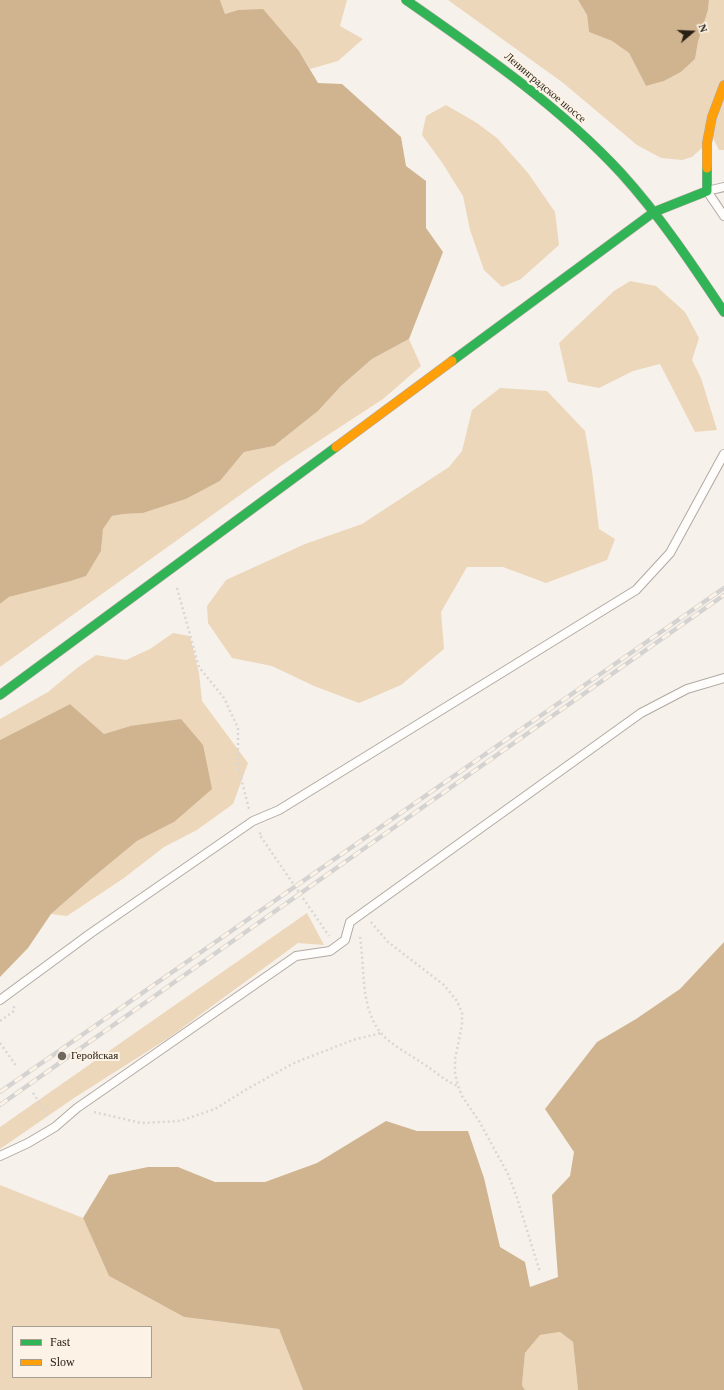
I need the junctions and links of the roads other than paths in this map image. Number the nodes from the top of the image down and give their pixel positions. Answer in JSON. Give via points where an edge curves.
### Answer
{"nodes":[{"id":1,"x":406,"y":0,"type":"edge"},
{"id":2,"x":724,"y":85,"type":"edge"},
{"id":3,"x":724,"y":187,"type":"edge"},
{"id":4,"x":707,"y":191,"type":"junction"},
{"id":5,"x":654,"y":212,"type":"junction"},
{"id":6,"x":724,"y":216,"type":"edge"},
{"id":7,"x":724,"y":297,"type":"edge"},
{"id":8,"x":723,"y":311,"type":"edge"},
{"id":9,"x":724,"y":454,"type":"edge"},
{"id":10,"x":724,"y":678,"type":"edge"},
{"id":11,"x":0,"y":694,"type":"edge"},
{"id":12,"x":0,"y":1000,"type":"edge"},
{"id":13,"x":0,"y":1156,"type":"edge"}],
"edges":[{"from":1,"to":5,"type":"street","name":"Ленинградское шоссе","via":[[471,44],[564,118],[604,156]]},
{"from":2,"to":4,"type":"street","via":[[712,118],[707,143]]},
{"from":3,"to":4,"type":"lane"},
{"from":4,"to":5,"type":"street"},
{"from":4,"to":6,"type":"lane"},
{"from":5,"to":8,"type":"street","name":"Ленинградское шоссе"},
{"from":5,"to":11,"type":"street"},
{"from":7,"to":8,"type":"lane"},
{"from":9,"to":12,"type":"lane","via":[[670,553],[636,590],[279,810],[253,821],[91,933]]},
{"from":10,"to":13,"type":"lane","via":[[687,689],[641,713],[356,917],[345,940],[330,951],[296,956],[77,1108],[55,1127]]}]}
